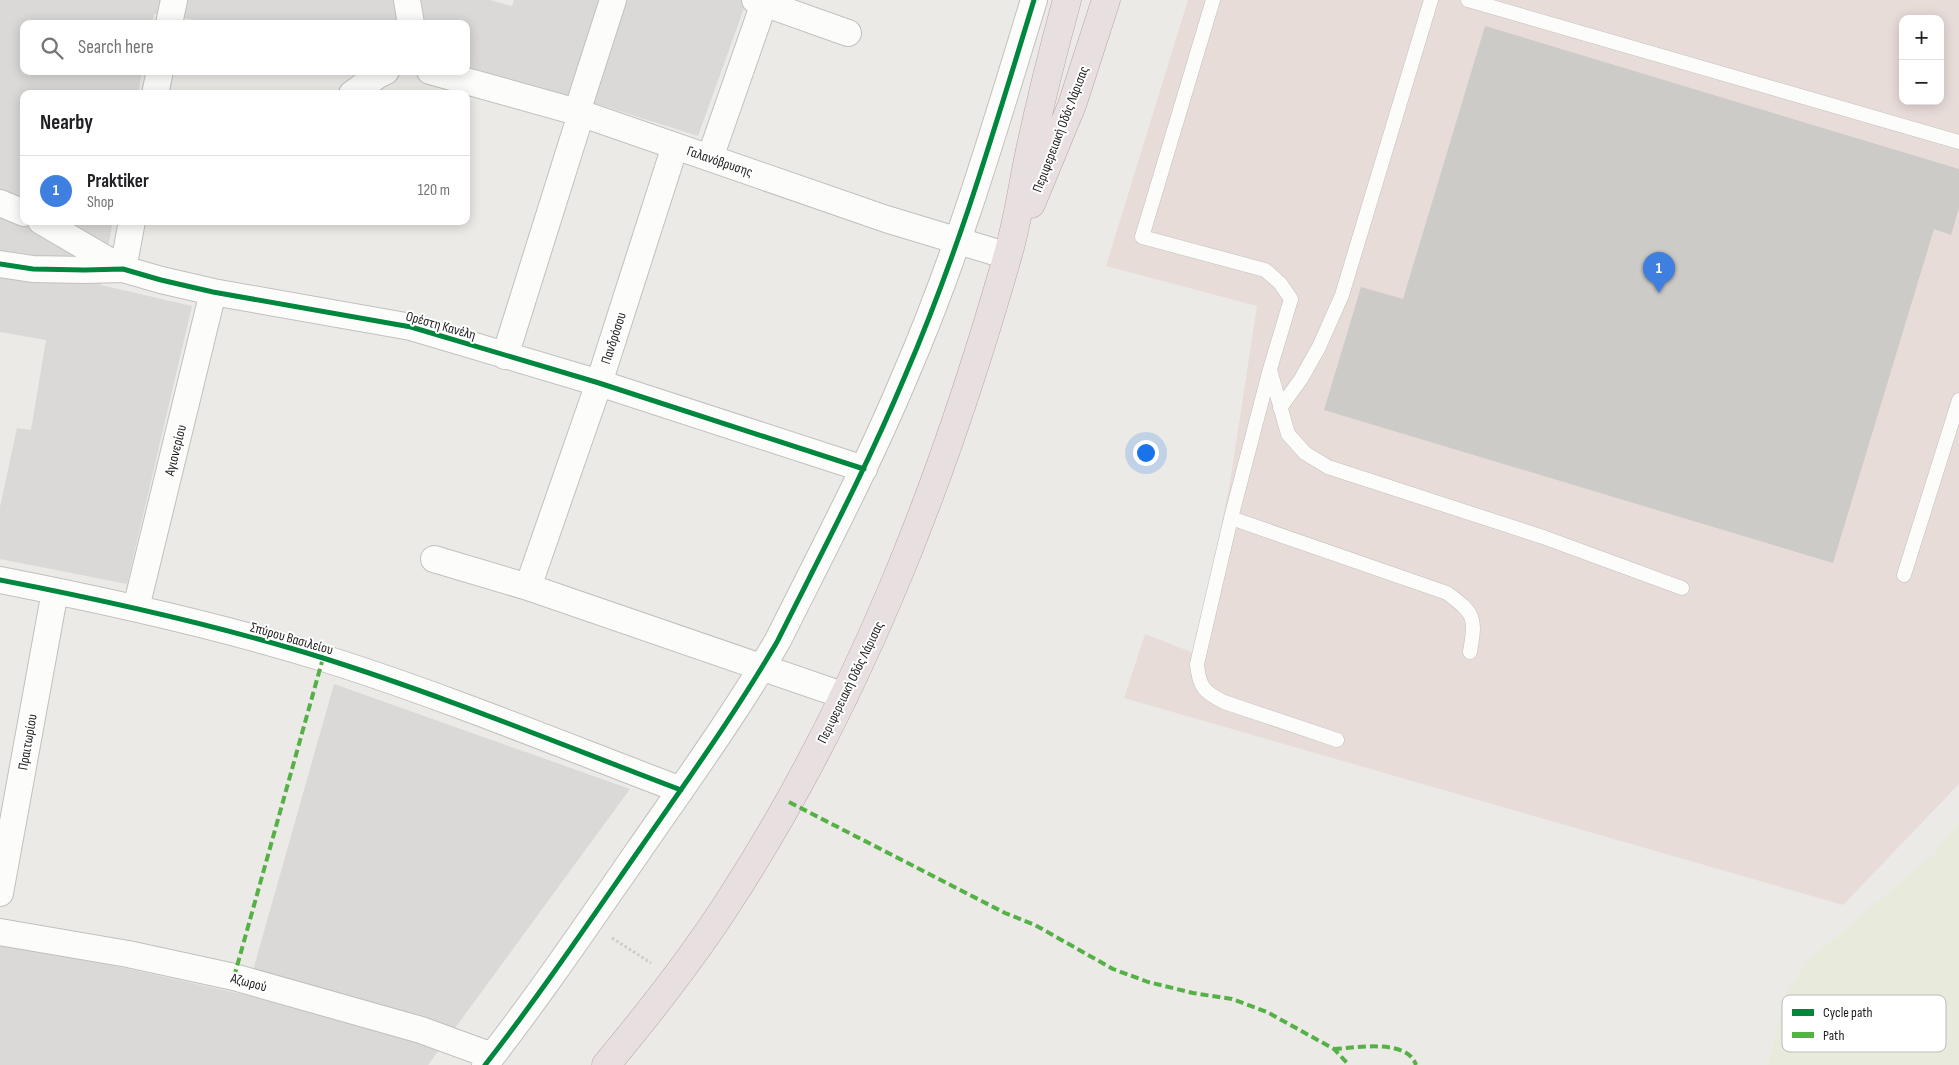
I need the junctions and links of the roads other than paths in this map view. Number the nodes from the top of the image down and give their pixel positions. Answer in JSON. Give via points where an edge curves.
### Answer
{"nodes":[{"id":1,"x":174,"y":0,"type":"edge"},
{"id":2,"x":407,"y":0,"type":"edge"},
{"id":3,"x":613,"y":0,"type":"edge"},
{"id":4,"x":1034,"y":0,"type":"edge"},
{"id":5,"x":1067,"y":0,"type":"edge"},
{"id":6,"x":1106,"y":0,"type":"edge"},
{"id":7,"x":1214,"y":0,"type":"edge"},
{"id":8,"x":1431,"y":0,"type":"edge"},
{"id":9,"x":1468,"y":0,"type":"edge"},
{"id":10,"x":760,"y":2,"type":"edge"},
{"id":11,"x":170,"y":20,"type":"edge"},
{"id":12,"x":410,"y":20,"type":"edge"},
{"id":13,"x":848,"y":32,"type":"dead end"},
{"id":14,"x":159,"y":75,"type":"edge"},
{"id":15,"x":378,"y":75,"type":"edge"},
{"id":16,"x":444,"y":75,"type":"edge"},
{"id":17,"x":156,"y":90,"type":"edge"},
{"id":18,"x":357,"y":90,"type":"edge"},
{"id":19,"x":579,"y":113,"type":"junction"},
{"id":20,"x":1959,"y":142,"type":"edge"},
{"id":21,"x":675,"y":146,"type":"junction"},
{"id":22,"x":710,"y":158,"type":"junction"},
{"id":23,"x":0,"y":203,"type":"edge"},
{"id":24,"x":20,"y":211,"type":"edge"},
{"id":25,"x":48,"y":225,"type":"edge"},
{"id":26,"x":131,"y":225,"type":"edge"},
{"id":27,"x":958,"y":240,"type":"junction"},
{"id":28,"x":1008,"y":256,"type":"junction"},
{"id":29,"x":0,"y":264,"type":"edge"},
{"id":30,"x":123,"y":269,"type":"junction"},
{"id":31,"x":214,"y":292,"type":"junction"},
{"id":32,"x":505,"y":356,"type":"junction"},
{"id":33,"x":1270,"y":369,"type":"junction"},
{"id":34,"x":599,"y":384,"type":"junction"},
{"id":35,"x":1959,"y":400,"type":"edge"},
{"id":36,"x":1280,"y":408,"type":"junction"},
{"id":37,"x":864,"y":468,"type":"junction"},
{"id":38,"x":1230,"y":518,"type":"junction"},
{"id":39,"x":434,"y":559,"type":"dead end"},
{"id":40,"x":1904,"y":575,"type":"dead end"},
{"id":41,"x":0,"y":580,"type":"edge"},
{"id":42,"x":528,"y":587,"type":"junction"},
{"id":43,"x":1682,"y":588,"type":"dead end"},
{"id":44,"x":55,"y":591,"type":"junction"},
{"id":45,"x":136,"y":608,"type":"junction"},
{"id":46,"x":1470,"y":652,"type":"dead end"},
{"id":47,"x":762,"y":668,"type":"junction"},
{"id":48,"x":845,"y":696,"type":"junction"},
{"id":49,"x":1337,"y":740,"type":"dead end"},
{"id":50,"x":681,"y":790,"type":"junction"},
{"id":51,"x":0,"y":893,"type":"edge"},
{"id":52,"x":0,"y":932,"type":"edge"},
{"id":53,"x":489,"y":1061,"type":"edge"},
{"id":54,"x":606,"y":1065,"type":"edge"}],
"edges":[{"from":1,"to":11,"type":"street"},
{"from":2,"to":12,"type":"street"},
{"from":3,"to":19,"type":"street"},
{"from":4,"to":27,"type":"street"},
{"from":5,"to":28,"type":"highway","name":"Περιφερειακή Οδός Λάρισας","via":[[1033,136]]},
{"from":6,"to":28,"type":"highway","name":"Περιφερειακή Οδός Λάρισας","via":[[1072,105]]},
{"from":7,"to":33,"type":"lane","via":[[1142,238],[1265,270],[1280,283],[1291,299]]},
{"from":8,"to":36,"type":"lane","via":[[1342,295],[1319,347]]},
{"from":9,"to":20,"type":"lane"},
{"from":10,"to":13,"type":"street"},
{"from":10,"to":22,"type":"street"},
{"from":14,"to":17,"type":"street"},
{"from":15,"to":18,"type":"street"},
{"from":16,"to":19,"type":"street","name":"Γαλανόβρυσης"},
{"from":19,"to":21,"type":"street","name":"Γαλανόβρυσης"},
{"from":19,"to":32,"type":"street"},
{"from":21,"to":22,"type":"street","name":"Γαλανόβρυσης"},
{"from":21,"to":34,"type":"street","name":"Πανδρόσου"},
{"from":22,"to":27,"type":"street","name":"Γαλανόβρυσης","via":[[886,220]]},
{"from":23,"to":24,"type":"street"},
{"from":25,"to":30,"type":"street","name":"Ορέστη Κανέλη"},
{"from":26,"to":30,"type":"street"},
{"from":27,"to":28,"type":"street","name":"Γαλανόβρυσης"},
{"from":27,"to":37,"type":"street","via":[[906,375]]},
{"from":28,"to":48,"type":"highway","name":"Περιφερειακή Οδός Λάρισας","via":[[932,492]]},
{"from":29,"to":30,"type":"street","name":"Ορέστη Κανέλη","via":[[32,269]]},
{"from":30,"to":31,"type":"street","name":"Ορέστη Κανέλη"},
{"from":31,"to":32,"type":"street","name":"Ορέστη Κανέλη","via":[[402,325]]},
{"from":31,"to":45,"type":"street","name":"Αγιονερίου"},
{"from":32,"to":34,"type":"street","name":"Ορέστη Κανέλη"},
{"from":33,"to":36,"type":"lane"},
{"from":33,"to":38,"type":"lane"},
{"from":34,"to":37,"type":"street","name":"Ορέστη Κανέλη"},
{"from":34,"to":42,"type":"street","name":"Πανδρόσου"},
{"from":35,"to":40,"type":"lane"},
{"from":36,"to":43,"type":"lane","via":[[1288,434],[1305,453],[1328,467],[1543,537]]},
{"from":37,"to":47,"type":"street"},
{"from":38,"to":46,"type":"lane","via":[[1447,593],[1468,609],[1475,626]]},
{"from":38,"to":49,"type":"lane","via":[[1197,664],[1199,680],[1208,694],[1224,702]]},
{"from":39,"to":42,"type":"street"},
{"from":41,"to":44,"type":"street","name":"Σπύρου Βασιλείου"},
{"from":42,"to":47,"type":"street"},
{"from":44,"to":45,"type":"street","name":"Σπύρου Βασιλείου"},
{"from":44,"to":51,"type":"street","name":"Πραιτωρίου"},
{"from":45,"to":50,"type":"street","name":"Σπύρου Βασιλείου","via":[[323,658]]},
{"from":47,"to":48,"type":"street"},
{"from":47,"to":50,"type":"street"},
{"from":48,"to":54,"type":"highway","name":"Περιφερειακή Οδός Λάρισας","via":[[762,849],[732,896],[675,978]]},
{"from":50,"to":53,"type":"street"},
{"from":52,"to":53,"type":"street","name":"Αζωρού","via":[[128,954],[234,977],[421,1030]]}]}
